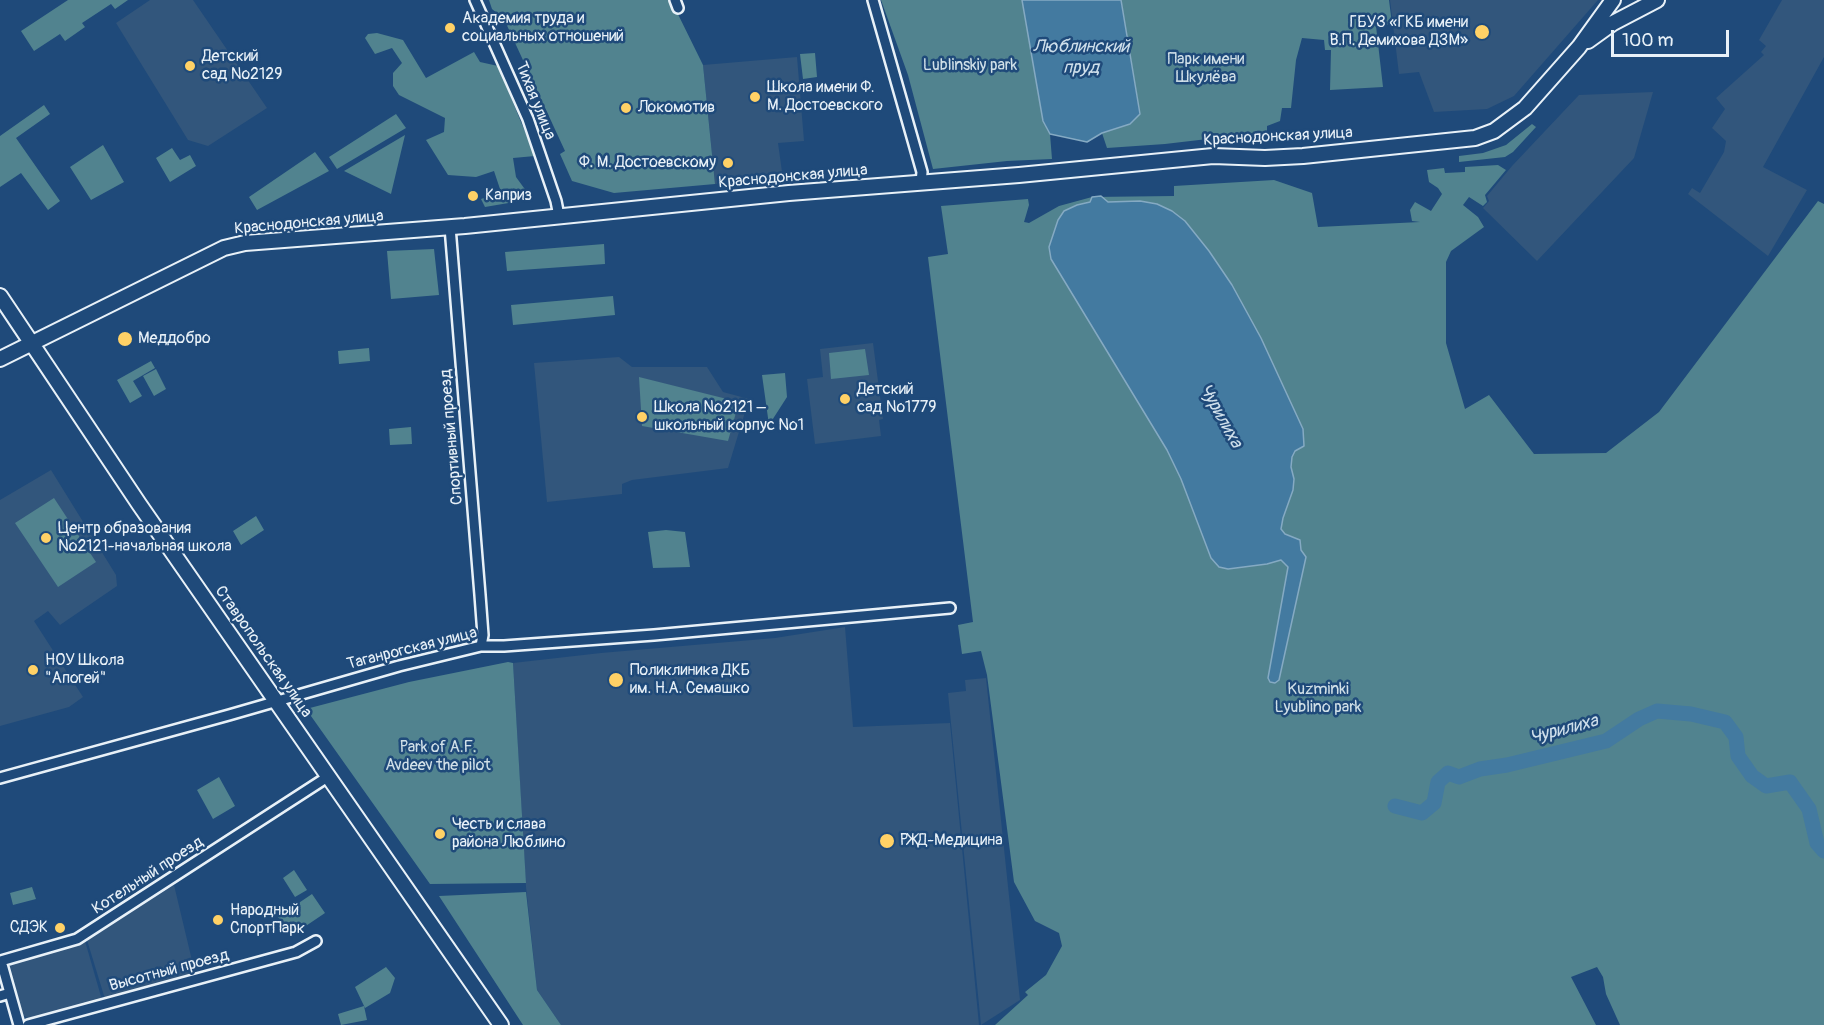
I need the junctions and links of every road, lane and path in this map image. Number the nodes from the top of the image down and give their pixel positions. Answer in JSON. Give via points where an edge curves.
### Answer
{"nodes":[{"id":1,"x":475,"y":0,"type":"edge"},
{"id":2,"x":873,"y":0,"type":"edge"},
{"id":3,"x":1612,"y":0,"type":"edge"},
{"id":4,"x":1657,"y":0,"type":"edge"},
{"id":5,"x":1579,"y":47,"type":"junction"},
{"id":6,"x":921,"y":183,"type":"junction"},
{"id":7,"x":559,"y":216,"type":"junction"},
{"id":8,"x":450,"y":227,"type":"junction"},
{"id":9,"x":0,"y":296,"type":"edge"},
{"id":10,"x":32,"y":343,"type":"junction"},
{"id":11,"x":0,"y":359,"type":"edge"},
{"id":12,"x":950,"y":608,"type":"dead end"},
{"id":13,"x":481,"y":646,"type":"junction"},
{"id":14,"x":277,"y":702,"type":"junction"},
{"id":15,"x":329,"y":776,"type":"junction"},
{"id":16,"x":0,"y":778,"type":"edge"},
{"id":17,"x":316,"y":941,"type":"dead end"},
{"id":18,"x":5,"y":995,"type":"edge"},
{"id":19,"x":19,"y":1025,"type":"edge"},
{"id":20,"x":28,"y":1025,"type":"edge"},
{"id":21,"x":501,"y":1025,"type":"edge"}],
"edges":[{"from":1,"to":7,"type":"street","name":"Тихая улица","via":[[528,119]]},
{"from":2,"to":6,"type":"street","via":[[922,172]]},
{"from":3,"to":5,"type":"main road"},
{"from":4,"to":5,"type":"main road","via":[[1613,23]]},
{"from":5,"to":6,"type":"main road","name":"Краснодонская улица","via":[[1519,113],[1494,131],[1475,138],[1303,156],[1213,156]]},
{"from":6,"to":7,"type":"main road","name":"Краснодонская улица"},
{"from":7,"to":8,"type":"main road","name":"Краснодонская улица"},
{"from":8,"to":10,"type":"main road","name":"Краснодонская улица","via":[[235,245]]},
{"from":8,"to":13,"type":"street","name":"Спортивный проезд"},
{"from":9,"to":10,"type":"main road","name":"Ставропольская улица"},
{"from":10,"to":11,"type":"main road","name":"Краснодонская улица"},
{"from":10,"to":14,"type":"main road","name":"Ставропольская улица"},
{"from":12,"to":13,"type":"street","name":"Таганрогская улица","via":[[643,636]]},
{"from":13,"to":14,"type":"street","name":"Таганрогская улица"},
{"from":14,"to":15,"type":"main road","name":"Ставропольская улица"},
{"from":14,"to":16,"type":"street","name":"Таганрогская улица"},
{"from":15,"to":18,"type":"street","name":"Котельный проезд","via":[[77,939],[1,961]]},
{"from":15,"to":21,"type":"main road","name":"Ставропольская улица"},
{"from":17,"to":20,"type":"street","name":"Высотный проезд","via":[[296,952]]},
{"from":18,"to":19,"type":"street"}]}
